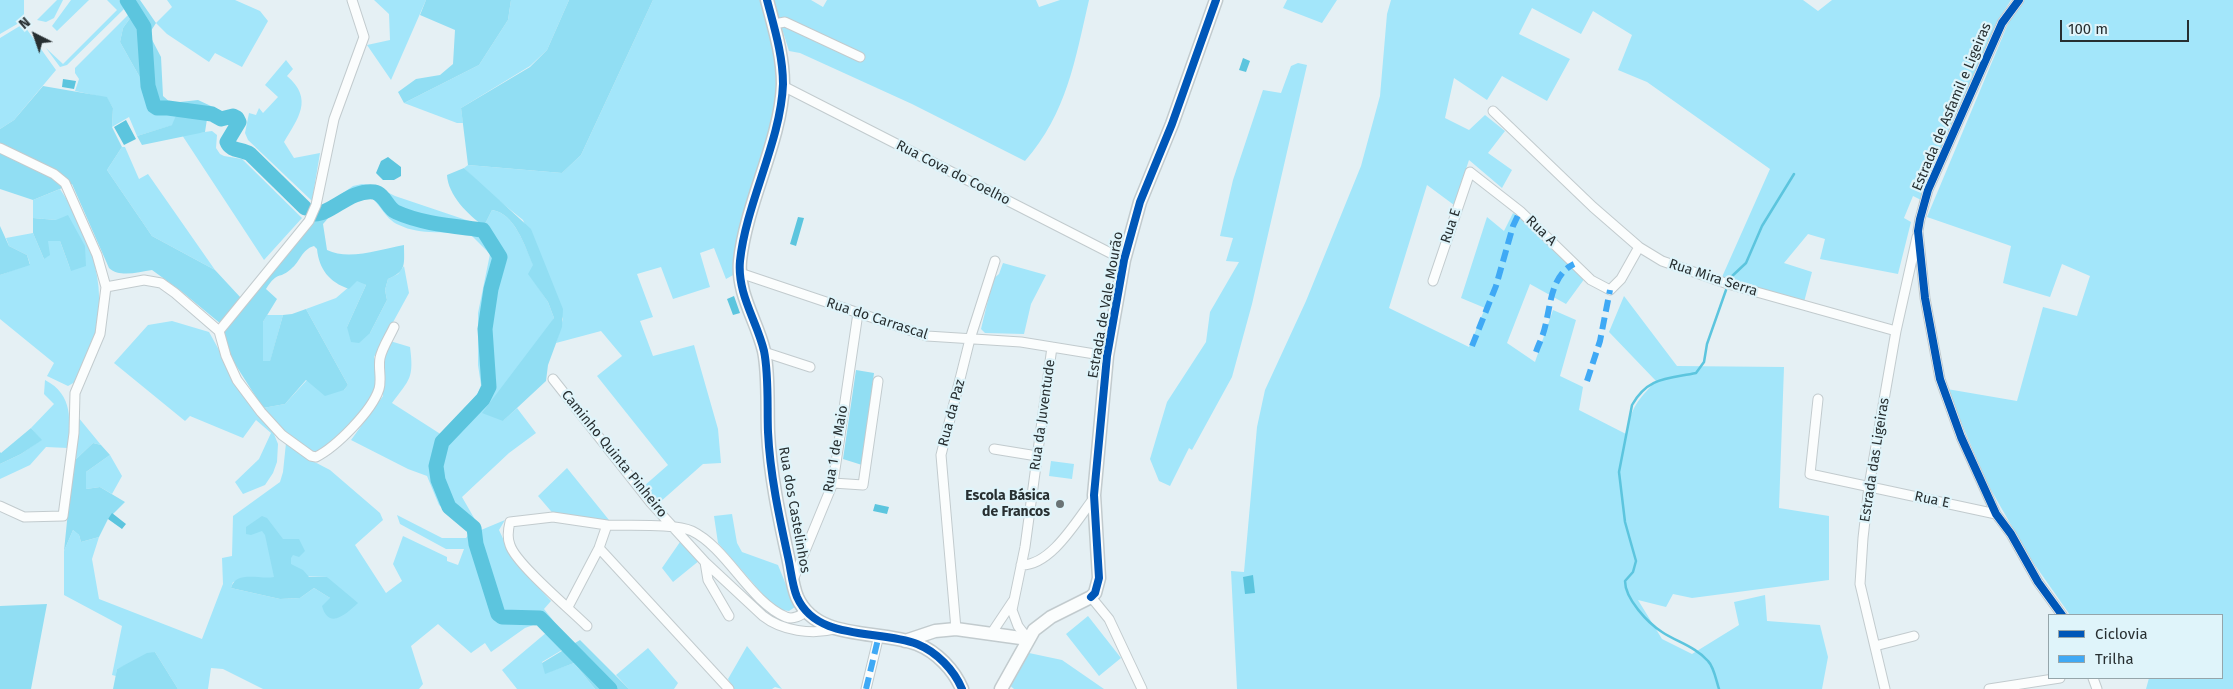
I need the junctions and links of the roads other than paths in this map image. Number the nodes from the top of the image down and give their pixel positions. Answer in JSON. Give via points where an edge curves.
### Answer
{"nodes":[{"id":1,"x":352,"y":0,"type":"edge"},
{"id":2,"x":766,"y":0,"type":"edge"},
{"id":3,"x":1216,"y":0,"type":"edge"},
{"id":4,"x":2019,"y":0,"type":"edge"},
{"id":5,"x":774,"y":24,"type":"junction"},
{"id":6,"x":860,"y":57,"type":"dead end"},
{"id":7,"x":783,"y":86,"type":"junction"},
{"id":8,"x":1493,"y":111,"type":"dead end"},
{"id":9,"x":0,"y":148,"type":"edge"},
{"id":10,"x":1470,"y":172,"type":"joint"},
{"id":11,"x":1918,"y":231,"type":"junction"},
{"id":12,"x":1639,"y":247,"type":"junction"},
{"id":13,"x":1124,"y":260,"type":"junction"},
{"id":14,"x":995,"y":261,"type":"dead end"},
{"id":15,"x":740,"y":273,"type":"junction"},
{"id":16,"x":1433,"y":281,"type":"dead end"},
{"id":17,"x":106,"y":287,"type":"junction"},
{"id":18,"x":858,"y":314,"type":"junction"},
{"id":19,"x":394,"y":327,"type":"dead end"},
{"id":20,"x":219,"y":331,"type":"junction"},
{"id":21,"x":1896,"y":331,"type":"junction"},
{"id":22,"x":970,"y":339,"type":"junction"},
{"id":23,"x":1052,"y":346,"type":"junction"},
{"id":24,"x":764,"y":352,"type":"junction"},
{"id":25,"x":1107,"y":356,"type":"junction"},
{"id":26,"x":810,"y":367,"type":"dead end"},
{"id":27,"x":553,"y":379,"type":"dead end"},
{"id":28,"x":878,"y":381,"type":"dead end"},
{"id":29,"x":1818,"y":399,"type":"dead end"},
{"id":30,"x":994,"y":449,"type":"dead end"},
{"id":31,"x":1037,"y":456,"type":"junction"},
{"id":32,"x":833,"y":483,"type":"junction"},
{"id":33,"x":1869,"y":486,"type":"junction"},
{"id":34,"x":1094,"y":498,"type":"junction"},
{"id":35,"x":0,"y":506,"type":"edge"},
{"id":36,"x":1996,"y":514,"type":"junction"},
{"id":37,"x":607,"y":525,"type":"junction"},
{"id":38,"x":675,"y":528,"type":"junction"},
{"id":39,"x":599,"y":548,"type":"junction"},
{"id":40,"x":705,"y":562,"type":"junction"},
{"id":41,"x":1021,"y":565,"type":"junction"},
{"id":42,"x":793,"y":580,"type":"junction"},
{"id":43,"x":1091,"y":597,"type":"junction"},
{"id":44,"x":1013,"y":601,"type":"junction"},
{"id":45,"x":568,"y":607,"type":"junction"},
{"id":46,"x":807,"y":611,"type":"junction"},
{"id":47,"x":2061,"y":614,"type":"edge"},
{"id":48,"x":729,"y":616,"type":"dead end"},
{"id":49,"x":587,"y":626,"type":"dead end"},
{"id":50,"x":835,"y":629,"type":"junction"},
{"id":51,"x":956,"y":629,"type":"junction"},
{"id":52,"x":991,"y":634,"type":"junction"},
{"id":53,"x":879,"y":635,"type":"junction"},
{"id":54,"x":1914,"y":636,"type":"dead end"},
{"id":55,"x":1028,"y":639,"type":"junction"},
{"id":56,"x":905,"y":641,"type":"junction"},
{"id":57,"x":1875,"y":646,"type":"junction"},
{"id":58,"x":2054,"y":679,"type":"edge"},
{"id":59,"x":2000,"y":688,"type":"edge"},
{"id":60,"x":729,"y":689,"type":"edge"},
{"id":61,"x":866,"y":689,"type":"edge"},
{"id":62,"x":962,"y":689,"type":"edge"},
{"id":63,"x":1000,"y":689,"type":"edge"},
{"id":64,"x":1142,"y":689,"type":"edge"},
{"id":65,"x":1885,"y":689,"type":"edge"},
{"id":66,"x":1990,"y":689,"type":"edge"}],
"edges":[{"from":1,"to":20,"type":"street","via":[[364,37],[334,119],[316,205],[309,221]]},
{"from":2,"to":5,"type":"street","name":"Rua dos Castelinhos"},
{"from":3,"to":13,"type":"street","name":"Estrada de Vale Mourão","via":[[1140,202]]},
{"from":4,"to":11,"type":"street","name":"Estrada de Asfamil e Ligeiras","via":[[2002,23],[1928,190]]},
{"from":5,"to":6,"type":"street","via":[[785,22]]},
{"from":5,"to":7,"type":"street","name":"Rua dos Castelinhos"},
{"from":7,"to":13,"type":"street","name":"Rua Cova do Coelho"},
{"from":7,"to":15,"type":"street","name":"Rua dos Castelinhos","via":[[776,126],[745,233]]},
{"from":8,"to":12,"type":"street","name":"Rua Mira Serra"},
{"from":9,"to":17,"type":"street","via":[[54,174],[65,184],[97,255]]},
{"from":10,"to":12,"type":"street","name":"Rua A","via":[[1520,211],[1591,280],[1610,290],[1621,279]]},
{"from":10,"to":16,"type":"street","name":"Rua E"},
{"from":11,"to":21,"type":"street","name":"Estrada das Ligeiras"},
{"from":11,"to":36,"type":"street","name":"Estrada de Asfamil e Ligeiras","via":[[1924,298],[1940,379],[1961,437]]},
{"from":12,"to":21,"type":"street","name":"Rua Mira Serra","via":[[1689,272]]},
{"from":13,"to":25,"type":"street","name":"Estrada de Vale Mourão"},
{"from":14,"to":22,"type":"street","name":"Rua da Paz"},
{"from":15,"to":18,"type":"street","name":"Rua do Carrascal"},
{"from":15,"to":24,"type":"street","name":"Rua dos Castelinhos"},
{"from":17,"to":20,"type":"street","via":[[144,280],[161,283]]},
{"from":17,"to":35,"type":"street","via":[[100,334],[76,393],[63,516],[24,517]]},
{"from":18,"to":22,"type":"street","name":"Rua do Carrascal","via":[[927,336]]},
{"from":18,"to":32,"type":"street","name":"Rua 1 de Maio"},
{"from":19,"to":20,"type":"street","via":[[380,358],[379,389],[372,402],[342,438],[316,457],[282,435],[261,412],[237,380]]},
{"from":21,"to":33,"type":"street","name":"Estrada das Ligeiras"},
{"from":22,"to":23,"type":"street","name":"Rua do Carrascal"},
{"from":22,"to":51,"type":"street","name":"Rua da Paz","via":[[942,455]]},
{"from":23,"to":25,"type":"street","name":"Rua do Carrascal"},
{"from":23,"to":31,"type":"street","name":"Rua da Juventude"},
{"from":24,"to":26,"type":"street"},
{"from":24,"to":42,"type":"street","name":"Rua dos Castelinhos","via":[[769,456]]},
{"from":25,"to":34,"type":"street","name":"Estrada de Vale Mourão"},
{"from":27,"to":38,"type":"street","name":"Caminho Quinta Pinheiro","via":[[650,503]]},
{"from":28,"to":32,"type":"street","via":[[863,485]]},
{"from":29,"to":33,"type":"street","name":"Rua E","via":[[1810,474]]},
{"from":30,"to":31,"type":"street"},
{"from":31,"to":41,"type":"street","name":"Rua da Juventude"},
{"from":32,"to":42,"type":"street","name":"Rua 1 de Maio"},
{"from":33,"to":36,"type":"street","name":"Rua E"},
{"from":33,"to":57,"type":"street","name":"Estrada das Ligeiras","via":[[1860,584]]},
{"from":34,"to":41,"type":"street","via":[[1051,553],[1042,560]]},
{"from":34,"to":43,"type":"street","name":"Estrada de Vale Mourão","via":[[1099,578]]},
{"from":36,"to":47,"type":"street","name":"Estrada de Asfamil e Ligeiras"},
{"from":37,"to":38,"type":"street"},
{"from":37,"to":39,"type":"street"},
{"from":37,"to":45,"type":"street","via":[[553,517],[510,522],[510,546],[521,562]]},
{"from":38,"to":40,"type":"street","name":"Caminho Quinta Pinheiro"},
{"from":38,"to":46,"type":"street","via":[[691,531],[708,543],[758,595],[786,616],[796,618]]},
{"from":39,"to":45,"type":"street"},
{"from":39,"to":60,"type":"street"},
{"from":40,"to":48,"type":"street","via":[[708,580]]},
{"from":40,"to":50,"type":"street","name":"Caminho Quinta Pinheiro","via":[[772,623],[795,630]]},
{"from":41,"to":44,"type":"street","name":"Rua da Juventude"},
{"from":42,"to":46,"type":"street","name":"Rua dos Castelinhos"},
{"from":43,"to":55,"type":"street","via":[[1051,617]]},
{"from":43,"to":64,"type":"street","via":[[1110,619]]},
{"from":44,"to":52,"type":"street"},
{"from":44,"to":55,"type":"street","via":[[1014,618]]},
{"from":45,"to":49,"type":"street"},
{"from":46,"to":50,"type":"street","name":"Rua dos Castelinhos"},
{"from":50,"to":53,"type":"street","name":"Rua dos Castelinhos"},
{"from":51,"to":52,"type":"street"},
{"from":51,"to":56,"type":"street","via":[[935,631]]},
{"from":52,"to":55,"type":"street"},
{"from":53,"to":56,"type":"street","name":"Rua dos Castelinhos"},
{"from":53,"to":61,"type":"street"},
{"from":54,"to":57,"type":"street"},
{"from":55,"to":63,"type":"street"},
{"from":56,"to":62,"type":"street","name":"Rua dos Castelinhos","via":[[917,644],[940,658]]},
{"from":57,"to":65,"type":"street","name":"Estrada das Ligeiras"},
{"from":58,"to":59,"type":"street"},
{"from":59,"to":66,"type":"street"}]}
